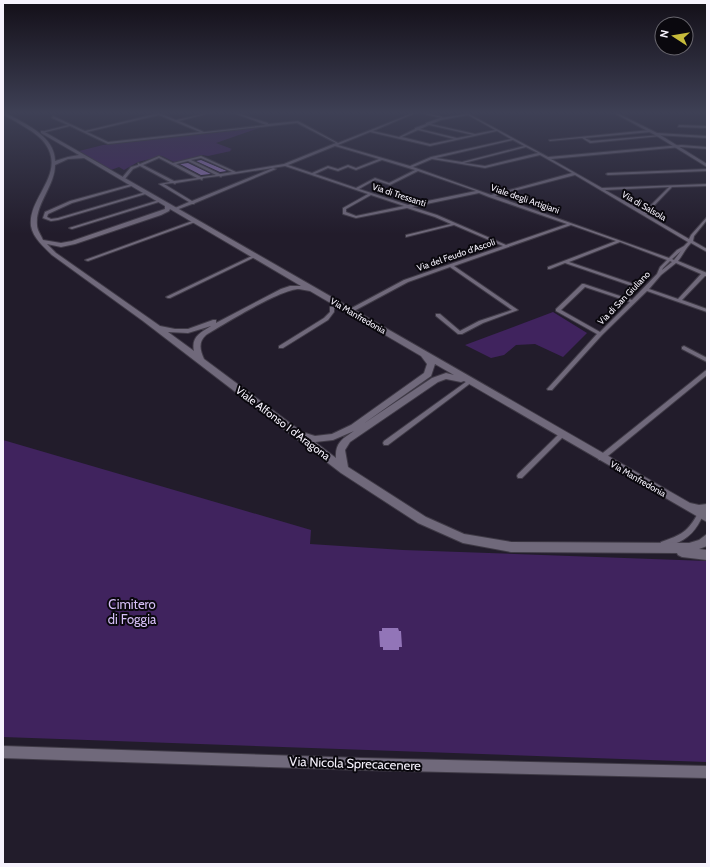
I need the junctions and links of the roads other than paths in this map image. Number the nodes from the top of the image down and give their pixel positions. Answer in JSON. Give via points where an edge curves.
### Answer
{"nodes":[{"id":1,"x":75,"y":153,"type":"edge"},
{"id":2,"x":80,"y":153,"type":"edge"},
{"id":3,"x":314,"y":153,"type":"edge"},
{"id":4,"x":365,"y":153,"type":"edge"},
{"id":5,"x":451,"y":153,"type":"edge"},
{"id":6,"x":497,"y":153,"type":"edge"},
{"id":7,"x":601,"y":153,"type":"edge"},
{"id":8,"x":687,"y":153,"type":"edge"},
{"id":9,"x":539,"y":154,"type":"joint"},
{"id":10,"x":53,"y":155,"type":"joint"},
{"id":11,"x":88,"y":158,"type":"junction"},
{"id":12,"x":432,"y":158,"type":"junction"},
{"id":13,"x":548,"y":158,"type":"junction"},
{"id":14,"x":381,"y":159,"type":"junction"},
{"id":15,"x":188,"y":160,"type":"junction"},
{"id":16,"x":460,"y":163,"type":"junction"},
{"id":17,"x":139,"y":164,"type":"junction"},
{"id":18,"x":174,"y":164,"type":"junction"},
{"id":19,"x":54,"y":165,"type":"junction"},
{"id":20,"x":285,"y":165,"type":"junction"},
{"id":21,"x":707,"y":166,"type":"edge"},
{"id":22,"x":410,"y":167,"type":"junction"},
{"id":23,"x":417,"y":170,"type":"junction"},
{"id":24,"x":707,"y":170,"type":"edge"},
{"id":25,"x":237,"y":173,"type":"junction"},
{"id":26,"x":312,"y":174,"type":"junction"},
{"id":27,"x":574,"y":174,"type":"junction"},
{"id":28,"x":608,"y":174,"type":"dead end"},
{"id":29,"x":221,"y":176,"type":"junction"},
{"id":30,"x":202,"y":178,"type":"junction"},
{"id":31,"x":123,"y":179,"type":"junction"},
{"id":32,"x":175,"y":183,"type":"junction"},
{"id":33,"x":134,"y":185,"type":"junction"},
{"id":34,"x":707,"y":185,"type":"edge"},
{"id":35,"x":671,"y":187,"type":"junction"},
{"id":36,"x":356,"y":189,"type":"junction"},
{"id":37,"x":603,"y":189,"type":"junction"},
{"id":38,"x":480,"y":192,"type":"junction"},
{"id":39,"x":147,"y":193,"type":"junction"},
{"id":40,"x":371,"y":194,"type":"junction"},
{"id":41,"x":490,"y":196,"type":"junction"},
{"id":42,"x":160,"y":201,"type":"junction"},
{"id":43,"x":193,"y":203,"type":"junction"},
{"id":44,"x":168,"y":205,"type":"junction"},
{"id":45,"x":410,"y":207,"type":"junction"},
{"id":46,"x":176,"y":209,"type":"junction"},
{"id":47,"x":644,"y":214,"type":"junction"},
{"id":48,"x":185,"y":215,"type":"junction"},
{"id":49,"x":707,"y":218,"type":"edge"},
{"id":50,"x":196,"y":222,"type":"junction"},
{"id":51,"x":455,"y":224,"type":"junction"},
{"id":52,"x":570,"y":224,"type":"junction"},
{"id":53,"x":71,"y":228,"type":"dead end"},
{"id":54,"x":407,"y":236,"type":"dead end"},
{"id":55,"x":41,"y":241,"type":"junction"},
{"id":56,"x":620,"y":241,"type":"junction"},
{"id":57,"x":691,"y":241,"type":"junction"},
{"id":58,"x":506,"y":246,"type":"junction"},
{"id":59,"x":685,"y":248,"type":"junction"},
{"id":60,"x":678,"y":251,"type":"junction"},
{"id":61,"x":707,"y":251,"type":"edge"},
{"id":62,"x":659,"y":255,"type":"junction"},
{"id":63,"x":57,"y":256,"type":"junction"},
{"id":64,"x":255,"y":256,"type":"junction"},
{"id":65,"x":86,"y":260,"type":"dead end"},
{"id":66,"x":672,"y":260,"type":"junction"},
{"id":67,"x":565,"y":262,"type":"junction"},
{"id":68,"x":450,"y":265,"type":"junction"},
{"id":69,"x":686,"y":266,"type":"junction"},
{"id":70,"x":668,"y":267,"type":"junction"},
{"id":71,"x":549,"y":268,"type":"dead end"},
{"id":72,"x":659,"y":274,"type":"junction"},
{"id":73,"x":706,"y":274,"type":"edge"},
{"id":74,"x":284,"y":279,"type":"junction"},
{"id":75,"x":632,"y":285,"type":"dead end"},
{"id":76,"x":646,"y":288,"type":"junction"},
{"id":77,"x":317,"y":292,"type":"junction"},
{"id":78,"x":168,"y":297,"type":"dead end"},
{"id":79,"x":679,"y":301,"type":"junction"},
{"id":80,"x":633,"y":302,"type":"junction"},
{"id":81,"x":338,"y":304,"type":"junction"},
{"id":82,"x":350,"y":311,"type":"junction"},
{"id":83,"x":707,"y":311,"type":"edge"},
{"id":84,"x":438,"y":315,"type":"dead end"},
{"id":85,"x":155,"y":326,"type":"junction"},
{"id":86,"x":600,"y":334,"type":"junction"},
{"id":87,"x":281,"y":347,"type":"dead end"},
{"id":88,"x":684,"y":348,"type":"dead end"},
{"id":89,"x":424,"y":354,"type":"junction"},
{"id":90,"x":707,"y":360,"type":"edge"},
{"id":91,"x":202,"y":362,"type":"junction"},
{"id":92,"x":707,"y":372,"type":"edge"},
{"id":93,"x":470,"y":381,"type":"junction"},
{"id":94,"x":550,"y":389,"type":"dead end"},
{"id":95,"x":298,"y":434,"type":"junction"},
{"id":96,"x":562,"y":435,"type":"junction"},
{"id":97,"x":386,"y":444,"type":"dead end"},
{"id":98,"x":601,"y":458,"type":"junction"},
{"id":99,"x":344,"y":470,"type":"junction"},
{"id":100,"x":520,"y":476,"type":"dead end"},
{"id":101,"x":705,"y":514,"type":"edge"},
{"id":102,"x":707,"y":539,"type":"edge"},
{"id":103,"x":643,"y":548,"type":"junction"},
{"id":104,"x":707,"y":555,"type":"edge"},
{"id":105,"x":3,"y":752,"type":"edge"},
{"id":106,"x":707,"y":772,"type":"edge"}],
"edges":[{"from":1,"to":10,"type":"main road","via":[[60,157]]},
{"from":2,"to":11,"type":"main road","name":"Via Manfredonia"},
{"from":3,"to":20,"type":"street"},
{"from":4,"to":14,"type":"street","name":"Viale degli Artigiani"},
{"from":5,"to":12,"type":"street"},
{"from":6,"to":16,"type":"street"},
{"from":7,"to":13,"type":"street"},
{"from":8,"to":21,"type":"street"},
{"from":9,"to":13,"type":"street","name":"Via di Salsola"},
{"from":9,"to":16,"type":"street","via":[[491,167]]},
{"from":10,"to":19,"type":"main road","name":"Viale Alfonso I d'Aragona"},
{"from":11,"to":19,"type":"main road","via":[[70,158]]},
{"from":11,"to":31,"type":"main road","name":"Via Manfredonia"},
{"from":12,"to":16,"type":"street"},
{"from":12,"to":22,"type":"street"},
{"from":13,"to":27,"type":"street","name":"Via di Salsola"},
{"from":14,"to":22,"type":"street","name":"Viale degli Artigiani"},
{"from":14,"to":26,"type":"street","via":[[356,169],[348,166],[338,170],[328,167]]},
{"from":15,"to":18,"type":"street"},
{"from":15,"to":25,"type":"street","via":[[200,157]]},
{"from":15,"to":29,"type":"street"},
{"from":17,"to":18,"type":"street","via":[[159,158]]},
{"from":17,"to":31,"type":"street"},
{"from":17,"to":32,"type":"street"},
{"from":18,"to":30,"type":"street"},
{"from":19,"to":55,"type":"main road","name":"Viale Alfonso I d'Aragona","via":[[36,211],[34,226]]},
{"from":20,"to":25,"type":"street"},
{"from":20,"to":26,"type":"street","name":"Via di Tressanti"},
{"from":20,"to":43,"type":"street"},
{"from":22,"to":23,"type":"street","name":"Viale degli Artigiani"},
{"from":23,"to":36,"type":"street","via":[[389,184],[375,179]]},
{"from":23,"to":38,"type":"street","name":"Viale degli Artigiani"},
{"from":24,"to":28,"type":"street"},
{"from":25,"to":29,"type":"street"},
{"from":26,"to":36,"type":"street","name":"Via di Tressanti"},
{"from":27,"to":37,"type":"street","name":"Via di Salsola"},
{"from":27,"to":41,"type":"street"},
{"from":29,"to":30,"type":"street"},
{"from":30,"to":32,"type":"street"},
{"from":31,"to":33,"type":"main road","name":"Via Manfredonia"},
{"from":32,"to":43,"type":"street","via":[[161,184]]},
{"from":33,"to":39,"type":"main road","name":"Via Manfredonia"},
{"from":33,"to":39,"type":"street","via":[[60,207],[46,213],[45,218],[58,219]]},
{"from":34,"to":35,"type":"street"},
{"from":35,"to":37,"type":"street"},
{"from":35,"to":47,"type":"street"},
{"from":36,"to":40,"type":"street","name":"Via di Tressanti"},
{"from":37,"to":47,"type":"street","name":"Via di Salsola"},
{"from":38,"to":41,"type":"street","name":"Viale degli Artigiani"},
{"from":38,"to":45,"type":"street"},
{"from":39,"to":42,"type":"main road","name":"Via Manfredonia"},
{"from":40,"to":45,"type":"street","name":"Via di Tressanti"},
{"from":40,"to":45,"type":"street","via":[[344,209],[344,213],[356,217]]},
{"from":41,"to":52,"type":"street","name":"Viale degli Artigiani"},
{"from":42,"to":44,"type":"main road","name":"Via Manfredonia"},
{"from":42,"to":53,"type":"street"},
{"from":43,"to":46,"type":"street"},
{"from":44,"to":46,"type":"main road","name":"Via Manfredonia"},
{"from":44,"to":55,"type":"main road","via":[[167,210],[159,214],[73,243],[61,245]]},
{"from":45,"to":51,"type":"street","name":"Via di Tressanti"},
{"from":46,"to":48,"type":"main road","name":"Via Manfredonia"},
{"from":47,"to":57,"type":"street","name":"Via di Salsola"},
{"from":48,"to":50,"type":"main road","name":"Via Manfredonia"},
{"from":48,"to":63,"type":"main road","via":[[166,214],[63,250]]},
{"from":49,"to":57,"type":"street","name":"Via di San Giuliano","via":[[692,236]]},
{"from":50,"to":64,"type":"main road","name":"Via Manfredonia"},
{"from":50,"to":65,"type":"street"},
{"from":51,"to":54,"type":"street"},
{"from":51,"to":58,"type":"street","name":"Via di Tressanti"},
{"from":52,"to":56,"type":"street","name":"Viale degli Artigiani"},
{"from":52,"to":58,"type":"street","name":"Via del Feudo d'Ascoli"},
{"from":55,"to":63,"type":"main road","name":"Viale Alfonso I d'Aragona"},
{"from":56,"to":62,"type":"street","name":"Viale degli Artigiani"},
{"from":56,"to":67,"type":"street"},
{"from":57,"to":59,"type":"street","name":"Via di San Giuliano"},
{"from":57,"to":61,"type":"street","name":"Via di Salsola"},
{"from":58,"to":68,"type":"street","name":"Via del Feudo d'Ascoli"},
{"from":59,"to":60,"type":"street","name":"Via di San Giuliano"},
{"from":59,"to":66,"type":"street","via":[[683,253]]},
{"from":60,"to":62,"type":"street"},
{"from":60,"to":66,"type":"street","name":"Via di San Giuliano"},
{"from":62,"to":66,"type":"street","name":"Viale degli Artigiani"},
{"from":63,"to":85,"type":"main road","name":"Viale Alfonso I d'Aragona"},
{"from":64,"to":74,"type":"main road","name":"Via Manfredonia"},
{"from":64,"to":78,"type":"street"},
{"from":66,"to":69,"type":"street","name":"Viale degli Artigiani"},
{"from":66,"to":70,"type":"street"},
{"from":66,"to":72,"type":"street","name":"Via di San Giuliano","via":[[661,268]]},
{"from":67,"to":71,"type":"street"},
{"from":67,"to":75,"type":"street"},
{"from":68,"to":82,"type":"street","name":"Via del Feudo d'Ascoli","via":[[406,282]]},
{"from":68,"to":84,"type":"street","via":[[516,310],[481,322],[460,334]]},
{"from":69,"to":70,"type":"street"},
{"from":69,"to":73,"type":"street","name":"Viale degli Artigiani"},
{"from":70,"to":72,"type":"street"},
{"from":72,"to":76,"type":"street","name":"Via di San Giuliano"},
{"from":73,"to":79,"type":"street"},
{"from":74,"to":77,"type":"main road","name":"Via Manfredonia"},
{"from":74,"to":85,"type":"main road","via":[[205,326],[190,332],[172,331]]},
{"from":76,"to":79,"type":"street"},
{"from":76,"to":80,"type":"street","name":"Via di San Giuliano"},
{"from":77,"to":81,"type":"main road","name":"Via Manfredonia"},
{"from":77,"to":91,"type":"main road","via":[[299,287],[290,288],[212,328],[199,337],[196,345]]},
{"from":79,"to":83,"type":"street"},
{"from":80,"to":86,"type":"street","name":"Via di San Giuliano"},
{"from":80,"to":86,"type":"street","via":[[584,285],[558,310]]},
{"from":81,"to":82,"type":"main road","name":"Via Manfredonia"},
{"from":81,"to":87,"type":"street","via":[[326,318]]},
{"from":82,"to":89,"type":"main road","name":"Via Manfredonia"},
{"from":85,"to":91,"type":"main road","name":"Viale Alfonso I d'Aragona"},
{"from":86,"to":94,"type":"street","name":"Via di San Giuliano"},
{"from":88,"to":90,"type":"street"},
{"from":89,"to":93,"type":"main road","name":"Via Manfredonia"},
{"from":89,"to":95,"type":"main road","via":[[431,364],[428,374],[354,427],[333,437],[316,439]]},
{"from":91,"to":95,"type":"main road","name":"Viale Alfonso I d'Aragona"},
{"from":92,"to":98,"type":"street"},
{"from":93,"to":96,"type":"main road","name":"Via Manfredonia"},
{"from":93,"to":97,"type":"street"},
{"from":93,"to":99,"type":"main road","via":[[446,376],[434,380],[412,394],[347,440],[340,449]]},
{"from":95,"to":99,"type":"main road","name":"Viale Alfonso I d'Aragona"},
{"from":96,"to":98,"type":"main road","name":"Via Manfredonia"},
{"from":96,"to":100,"type":"street"},
{"from":98,"to":101,"type":"main road","name":"Via Manfredonia","via":[[680,504],[699,509]]},
{"from":99,"to":103,"type":"main road","name":"Viale Alfonso I d'Aragona","via":[[422,520],[463,538],[511,547]]},
{"from":101,"to":103,"type":"street","name":"Viale Alfonso I d'Aragona","via":[[682,538],[672,543]]},
{"from":102,"to":103,"type":"main road","name":"Viale Alfonso I d'Aragona","via":[[689,548]]},
{"from":103,"to":104,"type":"main road","name":"Viale Alfonso I d'Aragona"},
{"from":105,"to":106,"type":"street","name":"Via Nicola Sprecacenere"}]}
